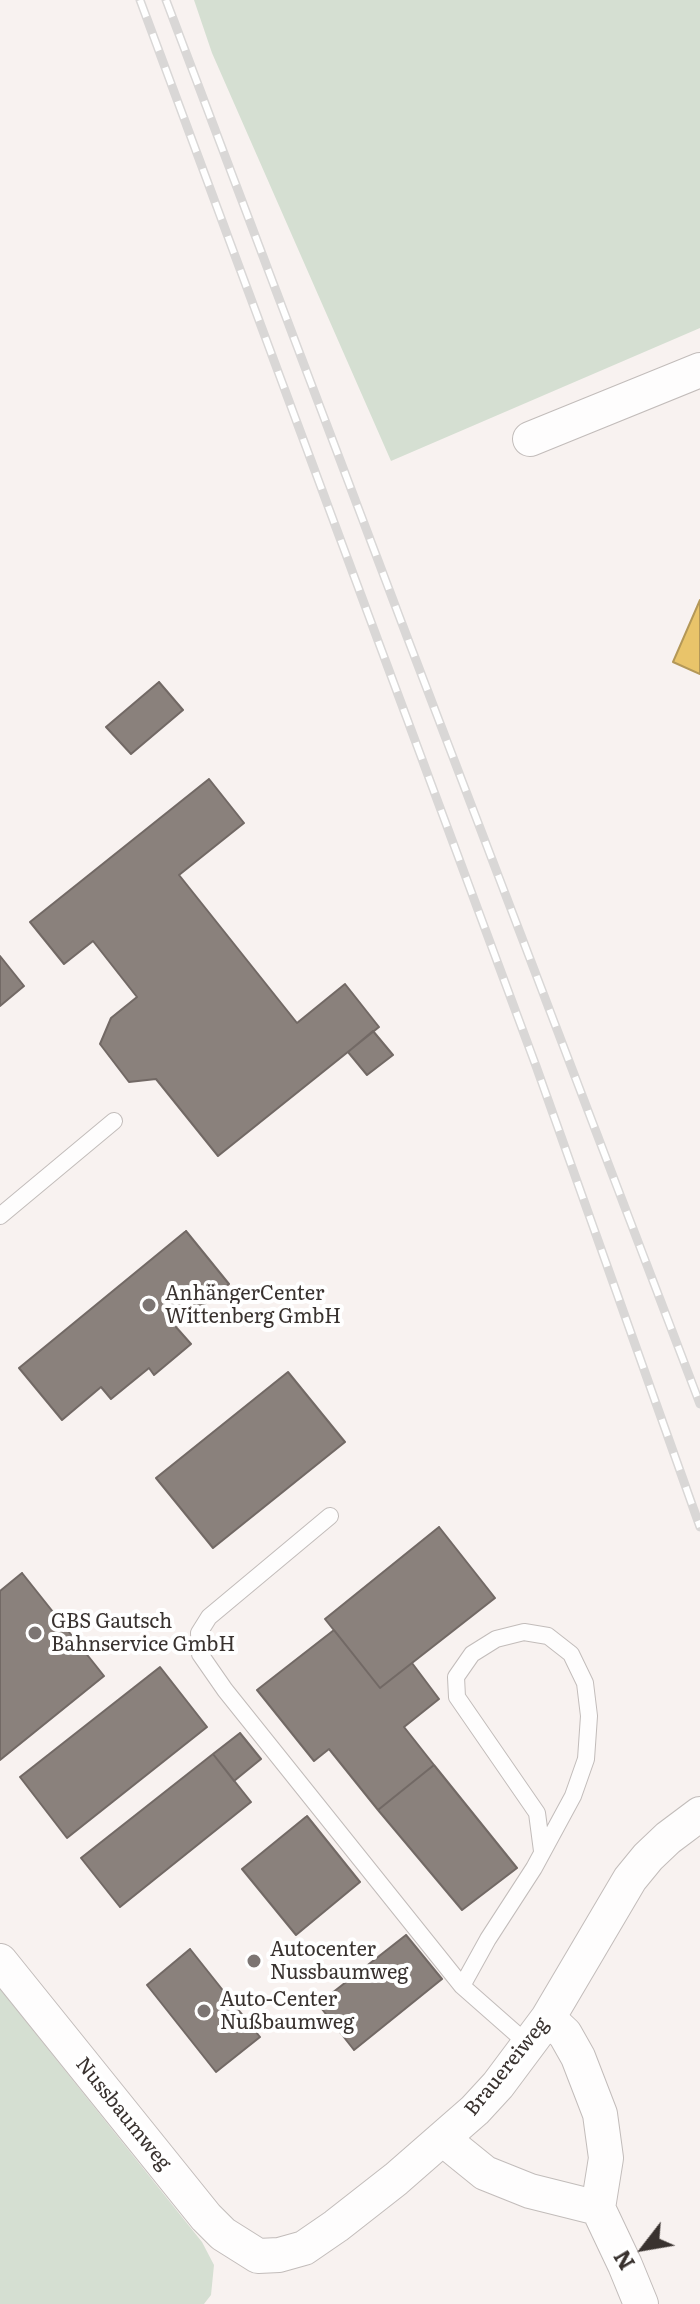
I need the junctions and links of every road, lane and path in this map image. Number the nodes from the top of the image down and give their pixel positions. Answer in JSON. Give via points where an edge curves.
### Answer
{"nodes":[{"id":1,"x":700,"y":370,"type":"edge"},
{"id":2,"x":530,"y":439,"type":"dead end"},
{"id":3,"x":114,"y":1121,"type":"dead end"},
{"id":4,"x":0,"y":1216,"type":"edge"},
{"id":5,"x":330,"y":1516,"type":"dead end"},
{"id":6,"x":700,"y":1814,"type":"edge"},
{"id":7,"x":542,"y":1851,"type":"junction"},
{"id":8,"x":0,"y":1961,"type":"edge"},
{"id":9,"x":462,"y":1986,"type":"junction"},
{"id":10,"x":539,"y":2032,"type":"junction"},
{"id":11,"x":443,"y":2139,"type":"junction"},
{"id":12,"x":598,"y":2208,"type":"junction"},
{"id":13,"x":258,"y":2256,"type":"joint"},
{"id":14,"x":641,"y":2304,"type":"edge"}],
"edges":[{"from":1,"to":2,"type":"street"},
{"from":3,"to":4,"type":"lane"},
{"from":5,"to":9,"type":"lane","via":[[209,1617],[199,1633],[200,1654]]},
{"from":6,"to":10,"type":"street","name":"Brauereiweg","via":[[630,1879]]},
{"from":7,"to":7,"type":"lane","via":[[573,1796],[586,1759],[589,1716],[585,1683],[571,1654],[548,1636],[524,1632],[496,1639],[472,1654],[456,1677],[457,1697],[537,1813]]},
{"from":7,"to":9,"type":"lane"},
{"from":8,"to":13,"type":"street","name":"Nussbaumweg","via":[[206,2217]]},
{"from":9,"to":10,"type":"lane"},
{"from":10,"to":11,"type":"street","name":"Brauereiweg","via":[[483,2102]]},
{"from":10,"to":12,"type":"street","via":[[565,2034],[600,2114],[606,2158]]},
{"from":11,"to":12,"type":"street","via":[[485,2173]]},
{"from":11,"to":13,"type":"street","name":"Brauereiweg","via":[[304,2248]]},
{"from":12,"to":14,"type":"street"}]}
